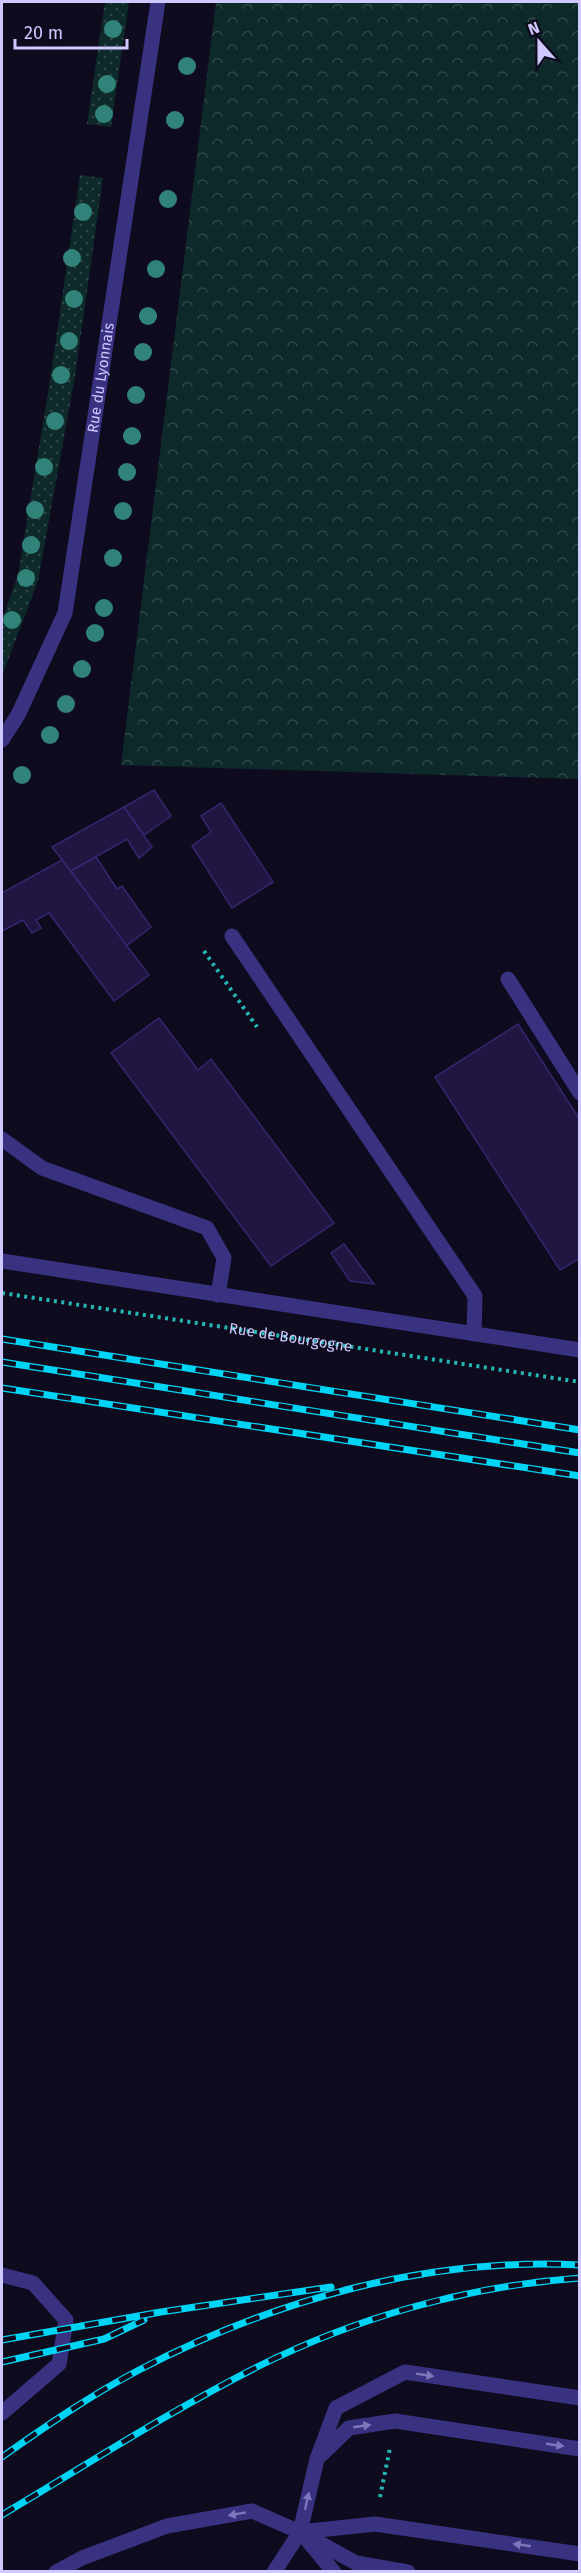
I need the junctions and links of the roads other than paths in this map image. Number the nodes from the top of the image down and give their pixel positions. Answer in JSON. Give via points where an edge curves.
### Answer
{"nodes":[{"id":1,"x":158,"y":2,"type":"edge"},
{"id":2,"x":2,"y":740,"type":"edge"},
{"id":3,"x":232,"y":936,"type":"dead end"},
{"id":4,"x":508,"y":979,"type":"dead end"},
{"id":5,"x":579,"y":1093,"type":"edge"},
{"id":6,"x":2,"y":1139,"type":"edge"},
{"id":7,"x":2,"y":1261,"type":"edge"},
{"id":8,"x":218,"y":1295,"type":"junction"},
{"id":9,"x":474,"y":1334,"type":"junction"},
{"id":10,"x":579,"y":1350,"type":"edge"},
{"id":11,"x":2,"y":2275,"type":"edge"},
{"id":12,"x":579,"y":2398,"type":"edge"},
{"id":13,"x":2,"y":2413,"type":"edge"},
{"id":14,"x":579,"y":2449,"type":"edge"},
{"id":15,"x":317,"y":2459,"type":"junction"},
{"id":16,"x":300,"y":2532,"type":"junction"},
{"id":17,"x":579,"y":2554,"type":"edge"},
{"id":18,"x":56,"y":2571,"type":"edge"},
{"id":19,"x":274,"y":2571,"type":"edge"},
{"id":20,"x":334,"y":2571,"type":"edge"},
{"id":21,"x":408,"y":2571,"type":"edge"}],
"edges":[{"from":1,"to":2,"type":"street","name":"Rue du Lyonnais","via":[[65,613],[18,715]]},
{"from":3,"to":9,"type":"street","via":[[475,1296]]},
{"from":4,"to":5,"type":"street"},
{"from":6,"to":8,"type":"street","via":[[42,1168],[207,1228],[224,1258]]},
{"from":7,"to":8,"type":"street"},
{"from":8,"to":9,"type":"street"},
{"from":9,"to":10,"type":"street"},
{"from":11,"to":13,"type":"street","via":[[33,2283],[66,2320],[59,2364]]},
{"from":15,"to":12,"type":"street","one_way":true,"via":[[336,2408],[405,2372]]},
{"from":15,"to":14,"type":"street","one_way":true,"via":[[349,2428],[396,2421]]},
{"from":16,"to":15,"type":"street","one_way":true},
{"from":17,"to":16,"type":"street","one_way":true,"via":[[375,2524]]},
{"from":16,"to":18,"type":"street","one_way":true,"via":[[252,2511],[167,2526]]},
{"from":16,"to":19,"type":"street"},
{"from":16,"to":20,"type":"street"},
{"from":16,"to":21,"type":"street","via":[[356,2564]]}]}
